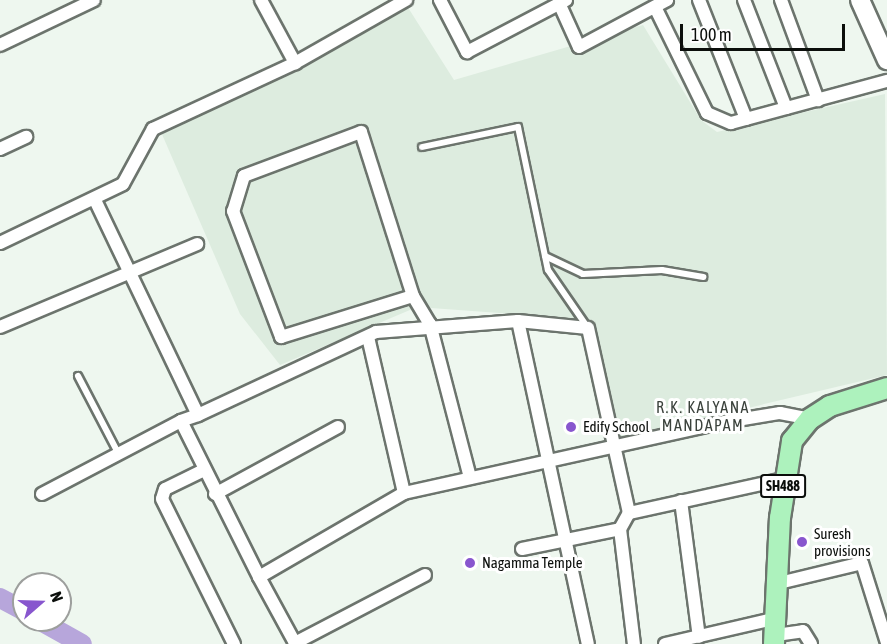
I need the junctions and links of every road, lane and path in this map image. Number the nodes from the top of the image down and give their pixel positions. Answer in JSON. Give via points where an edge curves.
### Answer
{"nodes":[{"id":1,"x":94,"y":0,"type":"edge"},
{"id":2,"x":261,"y":0,"type":"edge"},
{"id":3,"x":406,"y":0,"type":"edge"},
{"id":4,"x":440,"y":0,"type":"edge"},
{"id":5,"x":667,"y":0,"type":"edge"},
{"id":6,"x":699,"y":0,"type":"edge"},
{"id":7,"x":744,"y":0,"type":"edge"},
{"id":8,"x":781,"y":0,"type":"edge"},
{"id":9,"x":860,"y":0,"type":"edge"},
{"id":10,"x":563,"y":2,"type":"edge"},
{"id":11,"x":655,"y":7,"type":"junction"},
{"id":12,"x":0,"y":45,"type":"edge"},
{"id":13,"x":887,"y":60,"type":"edge"},
{"id":14,"x":295,"y":63,"type":"junction"},
{"id":15,"x":887,"y":81,"type":"edge"},
{"id":16,"x":818,"y":100,"type":"junction"},
{"id":17,"x":786,"y":108,"type":"junction"},
{"id":18,"x":746,"y":119,"type":"junction"},
{"id":19,"x":26,"y":137,"type":"dead end"},
{"id":20,"x":422,"y":147,"type":"dead end"},
{"id":21,"x":0,"y":149,"type":"edge"},
{"id":22,"x":95,"y":200,"type":"junction"},
{"id":23,"x":0,"y":243,"type":"edge"},
{"id":24,"x":197,"y":244,"type":"dead end"},
{"id":25,"x":545,"y":256,"type":"junction"},
{"id":26,"x":130,"y":271,"type":"junction"},
{"id":27,"x":703,"y":277,"type":"dead end"},
{"id":28,"x":413,"y":296,"type":"junction"},
{"id":29,"x":518,"y":321,"type":"junction"},
{"id":30,"x":430,"y":324,"type":"junction"},
{"id":31,"x":0,"y":327,"type":"edge"},
{"id":32,"x":588,"y":328,"type":"junction"},
{"id":33,"x":368,"y":337,"type":"junction"},
{"id":34,"x":78,"y":376,"type":"dead end"},
{"id":35,"x":887,"y":388,"type":"edge"},
{"id":36,"x":198,"y":416,"type":"junction"},
{"id":37,"x":810,"y":419,"type":"junction"},
{"id":38,"x":181,"y":421,"type":"junction"},
{"id":39,"x":338,"y":427,"type":"dead end"},
{"id":40,"x":613,"y":448,"type":"junction"},
{"id":41,"x":117,"y":451,"type":"junction"},
{"id":42,"x":550,"y":458,"type":"junction"},
{"id":43,"x":204,"y":470,"type":"junction"},
{"id":44,"x":470,"y":478,"type":"junction"},
{"id":45,"x":784,"y":478,"type":"junction"},
{"id":46,"x":404,"y":493,"type":"junction"},
{"id":47,"x":42,"y":494,"type":"dead end"},
{"id":48,"x":215,"y":494,"type":"junction"},
{"id":49,"x":681,"y":501,"type":"junction"},
{"id":50,"x":629,"y":513,"type":"junction"},
{"id":51,"x":620,"y":529,"type":"junction"},
{"id":52,"x":566,"y":539,"type":"junction"},
{"id":53,"x":522,"y":549,"type":"dead end"},
{"id":54,"x":425,"y":575,"type":"dead end"},
{"id":55,"x":259,"y":578,"type":"junction"},
{"id":56,"x":779,"y":582,"type":"junction"},
{"id":57,"x":776,"y":633,"type":"edge"},
{"id":58,"x":699,"y":637,"type":"junction"},
{"id":59,"x":887,"y":643,"type":"edge"},
{"id":60,"x":234,"y":644,"type":"edge"},
{"id":61,"x":588,"y":644,"type":"edge"},
{"id":62,"x":634,"y":644,"type":"edge"},
{"id":63,"x":665,"y":644,"type":"edge"},
{"id":64,"x":811,"y":644,"type":"edge"}],
"edges":[{"from":1,"to":12,"type":"street"},
{"from":2,"to":14,"type":"street"},
{"from":3,"to":14,"type":"street"},
{"from":4,"to":10,"type":"street","via":[[467,52]]},
{"from":5,"to":11,"type":"street"},
{"from":6,"to":18,"type":"street"},
{"from":7,"to":17,"type":"street"},
{"from":8,"to":16,"type":"street"},
{"from":9,"to":13,"type":"street"},
{"from":10,"to":11,"type":"street","via":[[579,47]]},
{"from":11,"to":18,"type":"street","via":[[707,113],[731,123]]},
{"from":14,"to":22,"type":"street","via":[[153,129],[127,180]]},
{"from":15,"to":16,"type":"street"},
{"from":16,"to":17,"type":"street"},
{"from":17,"to":18,"type":"street"},
{"from":19,"to":21,"type":"street"},
{"from":20,"to":25,"type":"lane","via":[[518,127]]},
{"from":22,"to":23,"type":"street"},
{"from":22,"to":26,"type":"street"},
{"from":24,"to":26,"type":"street"},
{"from":25,"to":27,"type":"lane","via":[[583,274],[662,270]]},
{"from":25,"to":32,"type":"lane","via":[[552,277]]},
{"from":26,"to":31,"type":"street"},
{"from":26,"to":36,"type":"street"},
{"from":28,"to":28,"type":"street","via":[[281,336],[233,211],[244,176],[361,132]]},
{"from":28,"to":30,"type":"street"},
{"from":29,"to":30,"type":"street"},
{"from":29,"to":32,"type":"street"},
{"from":29,"to":42,"type":"street"},
{"from":30,"to":33,"type":"street","via":[[376,332]]},
{"from":30,"to":44,"type":"street"},
{"from":32,"to":40,"type":"street"},
{"from":33,"to":36,"type":"street"},
{"from":33,"to":46,"type":"street"},
{"from":34,"to":41,"type":"lane"},
{"from":35,"to":37,"type":"main road","number":"SH488","via":[[830,406]]},
{"from":36,"to":38,"type":"street"},
{"from":37,"to":40,"type":"street","via":[[780,412]]},
{"from":37,"to":45,"type":"main road","number":"SH488","via":[[792,441]]},
{"from":38,"to":41,"type":"street"},
{"from":38,"to":43,"type":"street"},
{"from":39,"to":48,"type":"street"},
{"from":40,"to":42,"type":"street"},
{"from":40,"to":50,"type":"street"},
{"from":41,"to":47,"type":"street"},
{"from":42,"to":44,"type":"street"},
{"from":42,"to":52,"type":"street"},
{"from":43,"to":48,"type":"street"},
{"from":43,"to":60,"type":"street","via":[[165,489],[162,499]]},
{"from":44,"to":46,"type":"street"},
{"from":45,"to":49,"type":"street"},
{"from":45,"to":56,"type":"main road","number":"SH488"},
{"from":46,"to":55,"type":"street"},
{"from":48,"to":55,"type":"street"},
{"from":49,"to":50,"type":"street"},
{"from":49,"to":58,"type":"street"},
{"from":50,"to":51,"type":"street"},
{"from":51,"to":52,"type":"street"},
{"from":51,"to":62,"type":"street"},
{"from":52,"to":53,"type":"street"},
{"from":52,"to":61,"type":"street"},
{"from":54,"to":55,"type":"street","via":[[295,643]]},
{"from":56,"to":57,"type":"main road","number":"SH488"},
{"from":56,"to":59,"type":"street","via":[[862,563]]},
{"from":57,"to":58,"type":"street"},
{"from":57,"to":64,"type":"street","via":[[803,631]]},
{"from":58,"to":63,"type":"street"}]}
